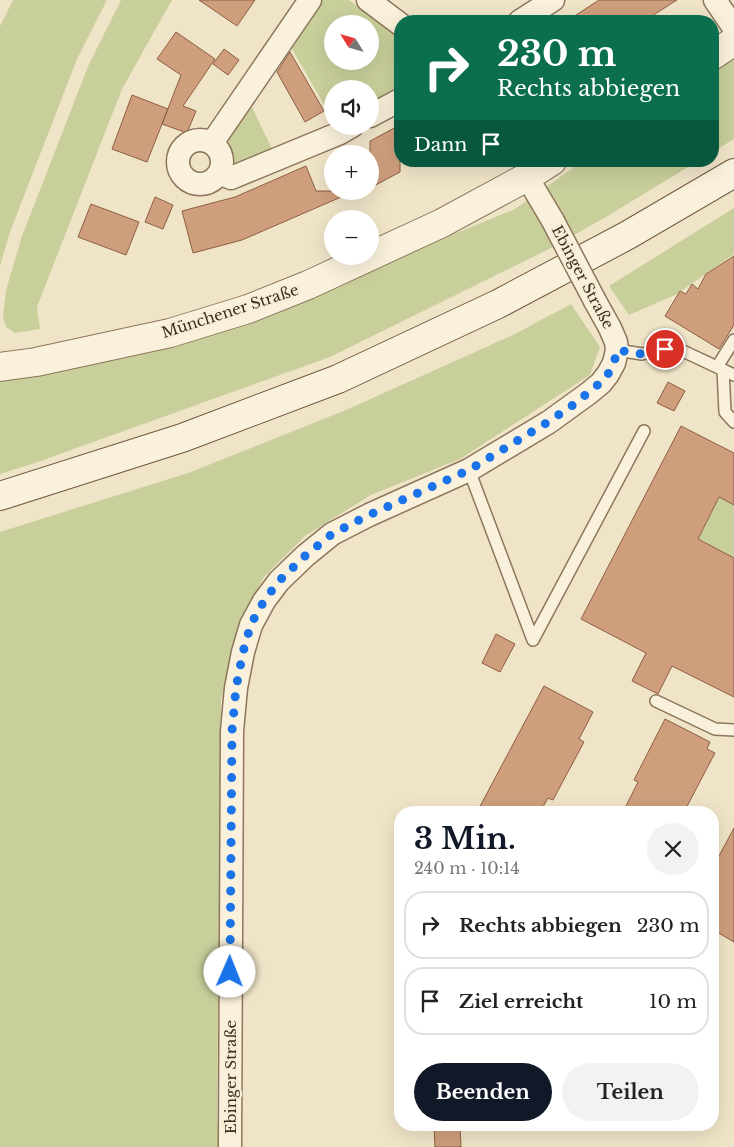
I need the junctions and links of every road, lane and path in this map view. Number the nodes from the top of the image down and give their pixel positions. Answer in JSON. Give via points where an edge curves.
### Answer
{"nodes":[{"id":1,"x":310,"y":0,"type":"edge"},
{"id":2,"x":368,"y":0,"type":"edge"},
{"id":3,"x":552,"y":0,"type":"edge"},
{"id":4,"x":714,"y":0,"type":"edge"},
{"id":5,"x":529,"y":15,"type":"edge"},
{"id":6,"x":394,"y":20,"type":"edge"},
{"id":7,"x":734,"y":28,"type":"edge"},
{"id":8,"x":734,"y":41,"type":"edge"},
{"id":9,"x":719,"y":51,"type":"edge"},
{"id":10,"x":394,"y":103,"type":"edge"},
{"id":11,"x":379,"y":111,"type":"edge"},
{"id":12,"x":335,"y":135,"type":"edge"},
{"id":13,"x":212,"y":143,"type":"junction"},
{"id":14,"x":543,"y":167,"type":"edge"},
{"id":15,"x":734,"y":173,"type":"edge"},
{"id":16,"x":219,"y":174,"type":"junction"},
{"id":17,"x":527,"y":177,"type":"junction"},
{"id":18,"x":734,"y":340,"type":"edge"},
{"id":19,"x":617,"y":350,"type":"junction"},
{"id":20,"x":0,"y":367,"type":"edge"},
{"id":21,"x":720,"y":368,"type":"junction"},
{"id":22,"x":734,"y":376,"type":"edge"},
{"id":23,"x":734,"y":422,"type":"edge"},
{"id":24,"x":644,"y":431,"type":"dead end"},
{"id":25,"x":469,"y":470,"type":"junction"},
{"id":26,"x":0,"y":496,"type":"edge"},
{"id":27,"x":656,"y":701,"type":"dead end"},
{"id":28,"x":734,"y":730,"type":"edge"},
{"id":29,"x":230,"y":1147,"type":"edge"}],
"edges":[{"from":1,"to":13,"type":"street"},
{"from":2,"to":6,"type":"street"},
{"from":3,"to":5,"type":"street"},
{"from":4,"to":7,"type":"street"},
{"from":8,"to":9,"type":"main road"},
{"from":10,"to":11,"type":"street"},
{"from":12,"to":16,"type":"street","via":[[231,178]]},
{"from":13,"to":16,"type":"street","via":[[221,154]]},
{"from":13,"to":16,"type":"street","via":[[205,140],[190,142],[180,153],[179,168],[182,175],[194,183],[208,183]]},
{"from":14,"to":17,"type":"main road","name":"Münchener Straße"},
{"from":15,"to":26,"type":"main road","via":[[628,235],[498,304],[338,379],[182,438]]},
{"from":17,"to":19,"type":"street","name":"Ebinger Straße","bridge":true,"via":[[610,328]]},
{"from":17,"to":20,"type":"main road","name":"Münchener Straße","via":[[442,223],[308,286],[248,309],[170,333]]},
{"from":18,"to":21,"type":"lane"},
{"from":19,"to":21,"type":"lane","via":[[642,354],[665,349],[685,352]]},
{"from":19,"to":25,"type":"street","name":"Ebinger Straße","via":[[608,374],[589,393]]},
{"from":21,"to":22,"type":"lane"},
{"from":21,"to":23,"type":"lane","via":[[725,412]]},
{"from":24,"to":25,"type":"lane","via":[[532,640]]},
{"from":25,"to":29,"type":"street","name":"Ebinger Straße","via":[[332,534],[279,581],[251,624],[238,679],[232,731]]},
{"from":27,"to":28,"type":"lane","via":[[715,728]]}]}
